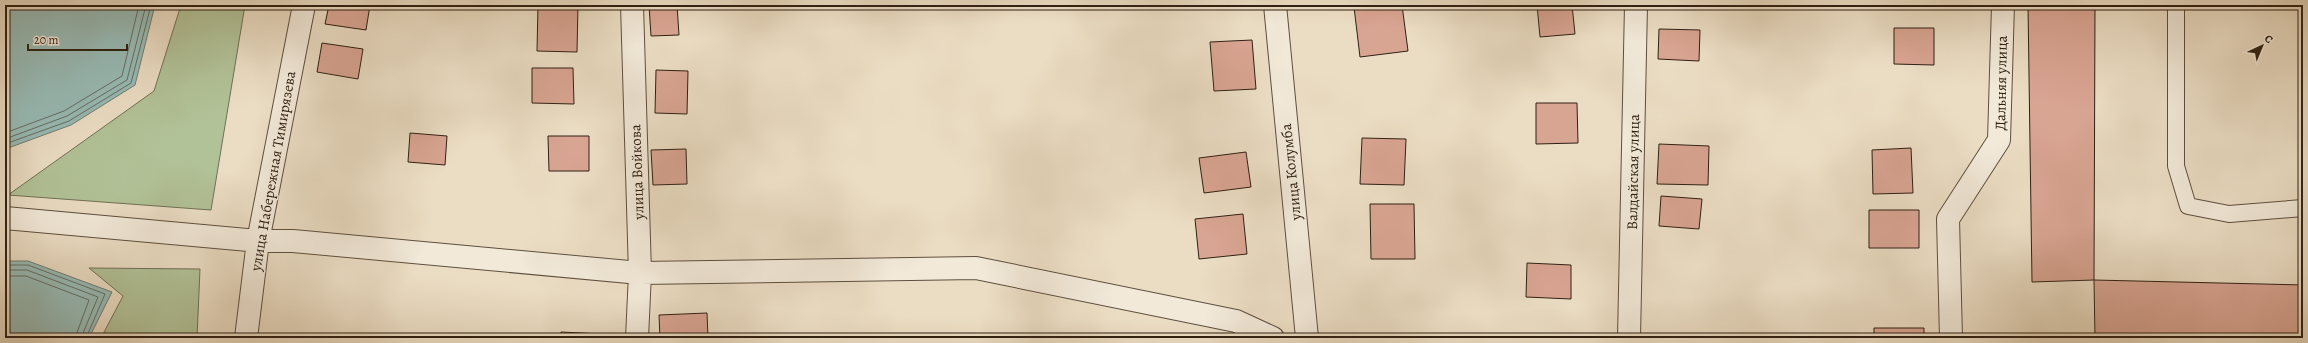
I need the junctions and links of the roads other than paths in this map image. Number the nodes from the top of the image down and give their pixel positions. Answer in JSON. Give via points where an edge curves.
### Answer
{"nodes":[{"id":1,"x":304,"y":5,"type":"edge"},
{"id":2,"x":632,"y":5,"type":"edge"},
{"id":3,"x":1275,"y":5,"type":"edge"},
{"id":4,"x":1636,"y":5,"type":"edge"},
{"id":5,"x":2003,"y":5,"type":"edge"},
{"id":6,"x":2176,"y":5,"type":"edge"},
{"id":7,"x":2303,"y":208,"type":"edge"},
{"id":8,"x":5,"y":218,"type":"edge"},
{"id":9,"x":258,"y":241,"type":"junction"},
{"id":10,"x":640,"y":273,"type":"junction"},
{"id":11,"x":1237,"y":329,"type":"edge"},
{"id":12,"x":246,"y":338,"type":"edge"},
{"id":13,"x":637,"y":338,"type":"edge"},
{"id":14,"x":1273,"y":338,"type":"edge"},
{"id":15,"x":1307,"y":338,"type":"edge"},
{"id":16,"x":1629,"y":338,"type":"edge"},
{"id":17,"x":1952,"y":338,"type":"edge"}],
"edges":[{"from":1,"to":9,"type":"street","name":"улица Набережная Тимирязева"},
{"from":2,"to":10,"type":"street","name":"улица Войкова"},
{"from":3,"to":15,"type":"street","name":"улица Колумба"},
{"from":4,"to":16,"type":"street","name":"Валдайская улица"},
{"from":5,"to":17,"type":"street","name":"Дальняя улица","via":[[1999,140],[1948,219]]},
{"from":6,"to":7,"type":"lane","via":[[2176,166],[2188,206],[2228,214]]},
{"from":8,"to":9,"type":"street"},
{"from":9,"to":10,"type":"street","via":[[293,241]]},
{"from":9,"to":12,"type":"street","name":"улица Набережная Тимирязева"},
{"from":10,"to":11,"type":"street","via":[[976,268]]},
{"from":10,"to":13,"type":"street","name":"улица Войкова"},
{"from":11,"to":14,"type":"street"}]}
